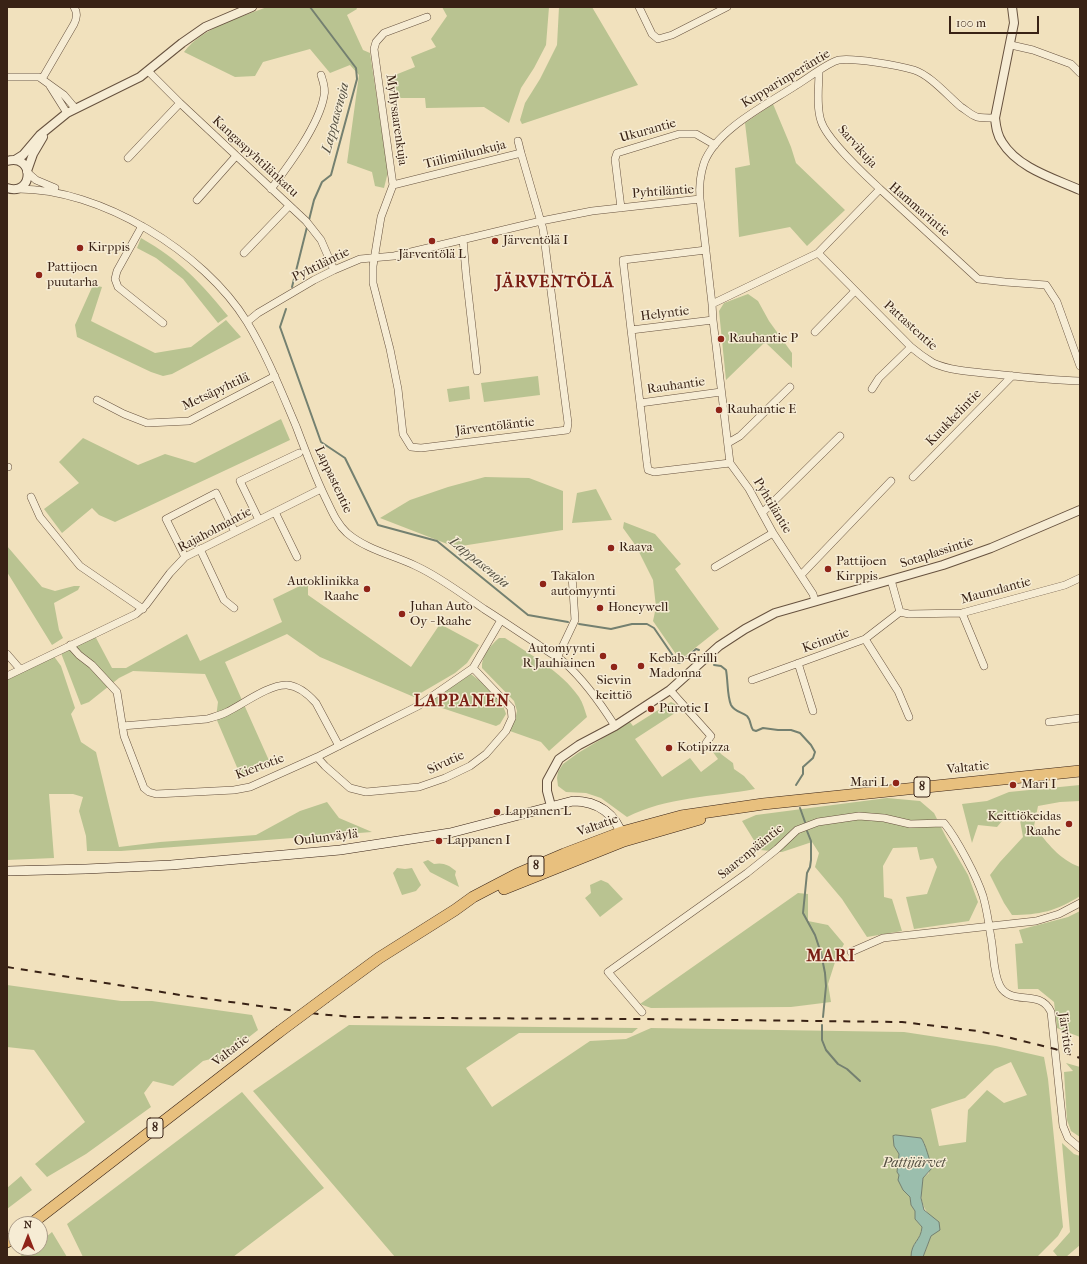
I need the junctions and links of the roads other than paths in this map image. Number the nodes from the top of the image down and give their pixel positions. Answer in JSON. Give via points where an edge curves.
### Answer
{"nodes":[{"id":1,"x":74,"y":7,"type":"edge"},
{"id":2,"x":639,"y":7,"type":"edge"},
{"id":3,"x":727,"y":7,"type":"edge"},
{"id":4,"x":1012,"y":7,"type":"edge"},
{"id":5,"x":248,"y":8,"type":"edge"},
{"id":6,"x":427,"y":17,"type":"dead end"},
{"id":7,"x":1011,"y":45,"type":"junction"},
{"id":8,"x":148,"y":71,"type":"junction"},
{"id":9,"x":819,"y":71,"type":"junction"},
{"id":10,"x":1080,"y":73,"type":"edge"},
{"id":11,"x":321,"y":74,"type":"dead end"},
{"id":12,"x":7,"y":76,"type":"edge"},
{"id":13,"x":42,"y":79,"type":"junction"},
{"id":14,"x":49,"y":84,"type":"junction"},
{"id":15,"x":180,"y":103,"type":"junction"},
{"id":16,"x":75,"y":108,"type":"junction"},
{"id":17,"x":67,"y":113,"type":"junction"},
{"id":18,"x":995,"y":118,"type":"junction"},
{"id":19,"x":49,"y":128,"type":"junction"},
{"id":20,"x":518,"y":141,"type":"dead end"},
{"id":21,"x":715,"y":145,"type":"junction"},
{"id":22,"x":521,"y":154,"type":"junction"},
{"id":23,"x":236,"y":156,"type":"junction"},
{"id":24,"x":128,"y":158,"type":"dead end"},
{"id":25,"x":10,"y":160,"type":"edge"},
{"id":26,"x":28,"y":172,"type":"junction"},
{"id":27,"x":393,"y":185,"type":"junction"},
{"id":28,"x":271,"y":189,"type":"junction"},
{"id":29,"x":880,"y":189,"type":"junction"},
{"id":30,"x":11,"y":190,"type":"edge"},
{"id":31,"x":1080,"y":190,"type":"edge"},
{"id":32,"x":700,"y":199,"type":"junction"},
{"id":33,"x":81,"y":200,"type":"junction"},
{"id":34,"x":196,"y":200,"type":"dead end"},
{"id":35,"x":288,"y":206,"type":"junction"},
{"id":36,"x":621,"y":208,"type":"junction"},
{"id":37,"x":541,"y":221,"type":"junction"},
{"id":38,"x":142,"y":226,"type":"junction"},
{"id":39,"x":463,"y":239,"type":"junction"},
{"id":40,"x":706,"y":250,"type":"junction"},
{"id":41,"x":244,"y":253,"type":"dead end"},
{"id":42,"x":818,"y":253,"type":"junction"},
{"id":43,"x":374,"y":258,"type":"junction"},
{"id":44,"x":334,"y":270,"type":"junction"},
{"id":45,"x":854,"y":291,"type":"junction"},
{"id":46,"x":712,"y":304,"type":"junction"},
{"id":47,"x":713,"y":320,"type":"junction"},
{"id":48,"x":247,"y":322,"type":"junction"},
{"id":49,"x":162,"y":323,"type":"dead end"},
{"id":50,"x":631,"y":330,"type":"junction"},
{"id":51,"x":815,"y":332,"type":"dead end"},
{"id":52,"x":910,"y":346,"type":"junction"},
{"id":53,"x":1080,"y":366,"type":"edge"},
{"id":54,"x":477,"y":371,"type":"dead end"},
{"id":55,"x":275,"y":376,"type":"junction"},
{"id":56,"x":1012,"y":376,"type":"junction"},
{"id":57,"x":1080,"y":381,"type":"edge"},
{"id":58,"x":790,"y":386,"type":"dead end"},
{"id":59,"x":872,"y":388,"type":"dead end"},
{"id":60,"x":721,"y":392,"type":"junction"},
{"id":61,"x":97,"y":400,"type":"dead end"},
{"id":62,"x":640,"y":403,"type":"junction"},
{"id":63,"x":840,"y":436,"type":"dead end"},
{"id":64,"x":728,"y":443,"type":"junction"},
{"id":65,"x":299,"y":453,"type":"dead end"},
{"id":66,"x":730,"y":463,"type":"junction"},
{"id":67,"x":913,"y":477,"type":"dead end"},
{"id":68,"x":891,"y":481,"type":"dead end"},
{"id":69,"x":321,"y":489,"type":"junction"},
{"id":70,"x":31,"y":497,"type":"dead end"},
{"id":71,"x":1080,"y":510,"type":"edge"},
{"id":72,"x":275,"y":512,"type":"junction"},
{"id":73,"x":762,"y":513,"type":"junction"},
{"id":74,"x":258,"y":520,"type":"junction"},
{"id":75,"x":235,"y":532,"type":"junction"},
{"id":76,"x":773,"y":533,"type":"junction"},
{"id":77,"x":200,"y":549,"type":"junction"},
{"id":78,"x":297,"y":557,"type":"dead end"},
{"id":79,"x":185,"y":558,"type":"junction"},
{"id":80,"x":715,"y":567,"type":"dead end"},
{"id":81,"x":801,"y":575,"type":"junction"},
{"id":82,"x":572,"y":576,"type":"dead end"},
{"id":83,"x":891,"y":580,"type":"junction"},
{"id":84,"x":1079,"y":582,"type":"edge"},
{"id":85,"x":815,"y":601,"type":"junction"},
{"id":86,"x":234,"y":608,"type":"dead end"},
{"id":87,"x":143,"y":609,"type":"junction"},
{"id":88,"x":900,"y":612,"type":"junction"},
{"id":89,"x":962,"y":614,"type":"junction"},
{"id":90,"x":501,"y":620,"type":"junction"},
{"id":91,"x":865,"y":639,"type":"junction"},
{"id":92,"x":70,"y":645,"type":"junction"},
{"id":93,"x":7,"y":654,"type":"edge"},
{"id":94,"x":557,"y":658,"type":"junction"},
{"id":95,"x":798,"y":663,"type":"junction"},
{"id":96,"x":984,"y":666,"type":"dead end"},
{"id":97,"x":474,"y":668,"type":"junction"},
{"id":98,"x":20,"y":669,"type":"junction"},
{"id":99,"x":7,"y":676,"type":"edge"},
{"id":100,"x":752,"y":680,"type":"dead end"},
{"id":101,"x":670,"y":690,"type":"junction"},
{"id":102,"x":813,"y":711,"type":"dead end"},
{"id":103,"x":909,"y":717,"type":"dead end"},
{"id":104,"x":1080,"y":718,"type":"edge"},
{"id":105,"x":1049,"y":722,"type":"dead end"},
{"id":106,"x":122,"y":726,"type":"junction"},
{"id":107,"x":615,"y":726,"type":"junction"},
{"id":108,"x":706,"y":743,"type":"dead end"},
{"id":109,"x":339,"y":746,"type":"junction"},
{"id":110,"x":317,"y":757,"type":"junction"},
{"id":111,"x":1080,"y":771,"type":"edge"},
{"id":112,"x":551,"y":806,"type":"junction"},
{"id":113,"x":623,"y":837,"type":"junction"},
{"id":114,"x":7,"y":871,"type":"edge"},
{"id":115,"x":1080,"y":904,"type":"edge"},
{"id":116,"x":989,"y":926,"type":"junction"},
{"id":117,"x":851,"y":952,"type":"dead end"},
{"id":118,"x":642,"y":1012,"type":"dead end"},
{"id":119,"x":1080,"y":1148,"type":"edge"},
{"id":120,"x":41,"y":1216,"type":"edge"}],
"edges":[{"from":1,"to":13,"type":"street","via":[[77,15],[74,24]]},
{"from":2,"to":3,"type":"street","via":[[652,34],[658,39],[672,35]]},
{"from":4,"to":7,"type":"street","via":[[1014,23]]},
{"from":5,"to":8,"type":"street","via":[[196,33]]},
{"from":6,"to":27,"type":"street","name":"Myllysaarenkuja","via":[[384,33],[376,42],[374,50]]},
{"from":7,"to":10,"type":"street","via":[[1071,64]]},
{"from":7,"to":18,"type":"street"},
{"from":8,"to":15,"type":"street","name":"Kangaspyhtilänkatu"},
{"from":8,"to":16,"type":"street","via":[[131,82]]},
{"from":9,"to":18,"type":"street","name":"Kupparinperäntie","via":[[838,60],[859,60],[915,71],[924,75],[976,117]]},
{"from":9,"to":21,"type":"street","name":"Kupparinperäntie","via":[[744,119]]},
{"from":9,"to":29,"type":"street","name":"Sarvikuja","via":[[819,108],[826,131]]},
{"from":11,"to":28,"type":"street","via":[[325,95],[316,119],[290,164]]},
{"from":12,"to":13,"type":"street"},
{"from":13,"to":14,"type":"street"},
{"from":14,"to":16,"type":"street"},
{"from":14,"to":17,"type":"street"},
{"from":15,"to":23,"type":"street","name":"Kangaspyhtilänkatu"},
{"from":15,"to":24,"type":"street"},
{"from":16,"to":17,"type":"street"},
{"from":17,"to":19,"type":"street"},
{"from":18,"to":31,"type":"street","via":[[1002,142],[1015,157],[1038,172]]},
{"from":19,"to":25,"type":"street","via":[[23,155]]},
{"from":19,"to":26,"type":"street","via":[[32,154]]},
{"from":20,"to":22,"type":"street"},
{"from":21,"to":32,"type":"street","name":"Kupparinperäntie","via":[[702,168]]},
{"from":21,"to":36,"type":"street","name":"Ukurantie","via":[[696,134],[679,134],[617,153],[615,159]]},
{"from":22,"to":27,"type":"street","name":"Tiilimiilunkuja"},
{"from":22,"to":37,"type":"street","name":"Tiilimiilunkuja"},
{"from":23,"to":28,"type":"street","name":"Kangaspyhtilänkatu"},
{"from":23,"to":34,"type":"street"},
{"from":25,"to":26,"type":"street","via":[[23,163]]},
{"from":26,"to":30,"type":"street","via":[[25,184]]},
{"from":26,"to":33,"type":"street","name":"Lappastentie","via":[[41,183]]},
{"from":27,"to":43,"type":"street","name":"Myllysaarenkuja","via":[[381,218]]},
{"from":28,"to":35,"type":"street","name":"Kangaspyhtilänkatu"},
{"from":29,"to":42,"type":"street","name":"Hammarintie"},
{"from":29,"to":53,"type":"street","name":"Hammarintie","via":[[978,279],[1046,285],[1057,302]]},
{"from":30,"to":33,"type":"street","name":"Lappastentie","via":[[42,190]]},
{"from":32,"to":36,"type":"street","name":"Pyhtiläntie"},
{"from":32,"to":40,"type":"street","name":"Pyhtiläntie"},
{"from":33,"to":38,"type":"street","name":"Lappastentie","via":[[115,212]]},
{"from":35,"to":41,"type":"street"},
{"from":35,"to":44,"type":"street","name":"Kangaspyhtilänkatu","via":[[306,220],[321,240]]},
{"from":36,"to":37,"type":"street","name":"Pyhtiläntie"},
{"from":37,"to":39,"type":"street","name":"Pyhtiläntie"},
{"from":37,"to":43,"type":"street","name":"Järventöläntie","via":[[567,430],[421,448],[411,447],[403,434],[398,389],[373,283]]},
{"from":38,"to":48,"type":"street","name":"Lappastentie","via":[[171,244],[206,273]]},
{"from":38,"to":49,"type":"street","via":[[115,279],[118,287]]},
{"from":39,"to":43,"type":"street","name":"Pyhtiläntie","via":[[394,256]]},
{"from":39,"to":54,"type":"street"},
{"from":40,"to":46,"type":"street","name":"Pyhtiläntie"},
{"from":40,"to":50,"type":"street","name":"Helyntie","via":[[623,260]]},
{"from":42,"to":45,"type":"street","name":"Pattastentie"},
{"from":42,"to":46,"type":"street","name":"Hammarintie"},
{"from":43,"to":44,"type":"street","name":"Pyhtiläntie","via":[[360,259]]},
{"from":44,"to":48,"type":"street","name":"Pyhtiläntie"},
{"from":45,"to":51,"type":"street"},
{"from":45,"to":52,"type":"street","name":"Pattastentie"},
{"from":46,"to":47,"type":"street","name":"Pyhtiläntie"},
{"from":47,"to":50,"type":"street","name":"Helyntie"},
{"from":47,"to":60,"type":"street","name":"Pyhtiläntie"},
{"from":48,"to":55,"type":"street","name":"Lappastentie"},
{"from":50,"to":62,"type":"street"},
{"from":52,"to":56,"type":"street","name":"Pattastentie","via":[[934,363],[950,368]]},
{"from":52,"to":59,"type":"street"},
{"from":55,"to":61,"type":"street","name":"Metsäpyhtilä","via":[[189,421],[147,423]]},
{"from":55,"to":69,"type":"street","name":"Lappastentie"},
{"from":56,"to":57,"type":"street","name":"Pattastentie"},
{"from":56,"to":67,"type":"street","name":"Kuukkelintie"},
{"from":58,"to":64,"type":"street","via":[[740,436]]},
{"from":60,"to":62,"type":"street","name":"Rauhantie"},
{"from":60,"to":64,"type":"street","name":"Pyhtiläntie"},
{"from":62,"to":66,"type":"street","name":"Rauhantie","via":[[648,470],[654,472]]},
{"from":63,"to":73,"type":"street"},
{"from":64,"to":66,"type":"street","name":"Pyhtiläntie"},
{"from":65,"to":74,"type":"street","via":[[240,481]]},
{"from":66,"to":73,"type":"street","name":"Pyhtiläntie"},
{"from":68,"to":81,"type":"street"},
{"from":69,"to":72,"type":"street","name":"Rajaholmantie"},
{"from":69,"to":90,"type":"street","name":"Lappastentie","via":[[336,519],[347,532],[363,544],[415,565]]},
{"from":70,"to":87,"type":"street","via":[[40,518],[80,566]]},
{"from":71,"to":83,"type":"street","name":"Sotaplassintie","via":[[991,548]]},
{"from":72,"to":74,"type":"street","name":"Rajaholmantie"},
{"from":72,"to":78,"type":"street"},
{"from":73,"to":76,"type":"street","name":"Pyhtiläntie"},
{"from":74,"to":75,"type":"street","name":"Rajaholmantie"},
{"from":75,"to":77,"type":"street","name":"Rajaholmantie"},
{"from":75,"to":79,"type":"street","via":[[216,493],[166,519]]},
{"from":76,"to":80,"type":"street"},
{"from":76,"to":81,"type":"street","name":"Pyhtiläntie"},
{"from":77,"to":79,"type":"street","name":"Rajaholmantie"},
{"from":77,"to":86,"type":"street","via":[[224,600]]},
{"from":79,"to":87,"type":"street","name":"Rajaholmantie","via":[[170,573]]},
{"from":81,"to":85,"type":"street","name":"Pyhtiläntie"},
{"from":82,"to":94,"type":"street","via":[[575,620]]},
{"from":83,"to":85,"type":"street","name":"Sotaplassintie"},
{"from":83,"to":88,"type":"street"},
{"from":84,"to":89,"type":"street","name":"Maunulantie"},
{"from":85,"to":101,"type":"street","name":"Sotaplassintie","via":[[776,613],[745,629],[718,646]]},
{"from":87,"to":92,"type":"street","name":"Rajaholmantie"},
{"from":88,"to":89,"type":"street","name":"Maunulantie"},
{"from":88,"to":91,"type":"street","name":"Keinutie"},
{"from":89,"to":96,"type":"street"},
{"from":90,"to":94,"type":"street","name":"Lappastentie"},
{"from":90,"to":97,"type":"street","name":"Kiertotie"},
{"from":91,"to":95,"type":"street","name":"Keinutie"},
{"from":91,"to":103,"type":"street","via":[[898,691]]},
{"from":92,"to":98,"type":"street","name":"Rajaholmantie"},
{"from":92,"to":106,"type":"street","name":"Kiertotie","via":[[117,692]]},
{"from":93,"to":98,"type":"street"},
{"from":94,"to":107,"type":"street","name":"Lappastentie","via":[[584,682]]},
{"from":95,"to":100,"type":"street","name":"Keinutie"},
{"from":95,"to":102,"type":"street"},
{"from":97,"to":109,"type":"street","name":"Kiertotie","via":[[418,706]]},
{"from":97,"to":110,"type":"street","name":"Sivutie","via":[[511,708],[512,718],[506,730],[486,754],[470,766],[419,787],[366,792],[350,788]]},
{"from":98,"to":99,"type":"street","name":"Rajaholmantie"},
{"from":101,"to":107,"type":"street","name":"Sotaplassintie"},
{"from":101,"to":108,"type":"street","via":[[711,736]]},
{"from":104,"to":105,"type":"street"},
{"from":106,"to":109,"type":"street","via":[[207,719],[228,712],[274,688],[289,685],[316,703]]},
{"from":106,"to":110,"type":"street","name":"Kiertotie","via":[[144,788],[156,794],[242,789]]},
{"from":107,"to":112,"type":"street","name":"Sotaplassintie","via":[[579,744],[559,759],[547,781]]},
{"from":109,"to":110,"type":"street","name":"Kiertotie"},
{"from":111,"to":113,"type":"highway","name":"Valtatie","number":"8","via":[[763,804],[682,816]]},
{"from":112,"to":113,"type":"main road","name":"Oulunväylä","via":[[573,801],[592,803],[612,817]]},
{"from":112,"to":114,"type":"main road","name":"Oulunväylä","via":[[450,833],[340,850],[171,865]]},
{"from":113,"to":120,"type":"highway","name":"Valtatie","number":"8","bridge":true,"via":[[564,854],[517,874],[473,897],[379,958]]},
{"from":115,"to":116,"type":"street","via":[[1049,918]]},
{"from":116,"to":117,"type":"street","via":[[883,938]]},
{"from":116,"to":118,"type":"street","name":"Saarenpääntie","via":[[980,889],[944,824],[910,824],[859,816],[818,822],[797,830],[747,873],[608,972]]},
{"from":116,"to":119,"type":"street","name":"Järvitie","via":[[995,970],[1001,988],[1017,997],[1043,1001],[1051,1012],[1063,1126],[1068,1138]]}]}
